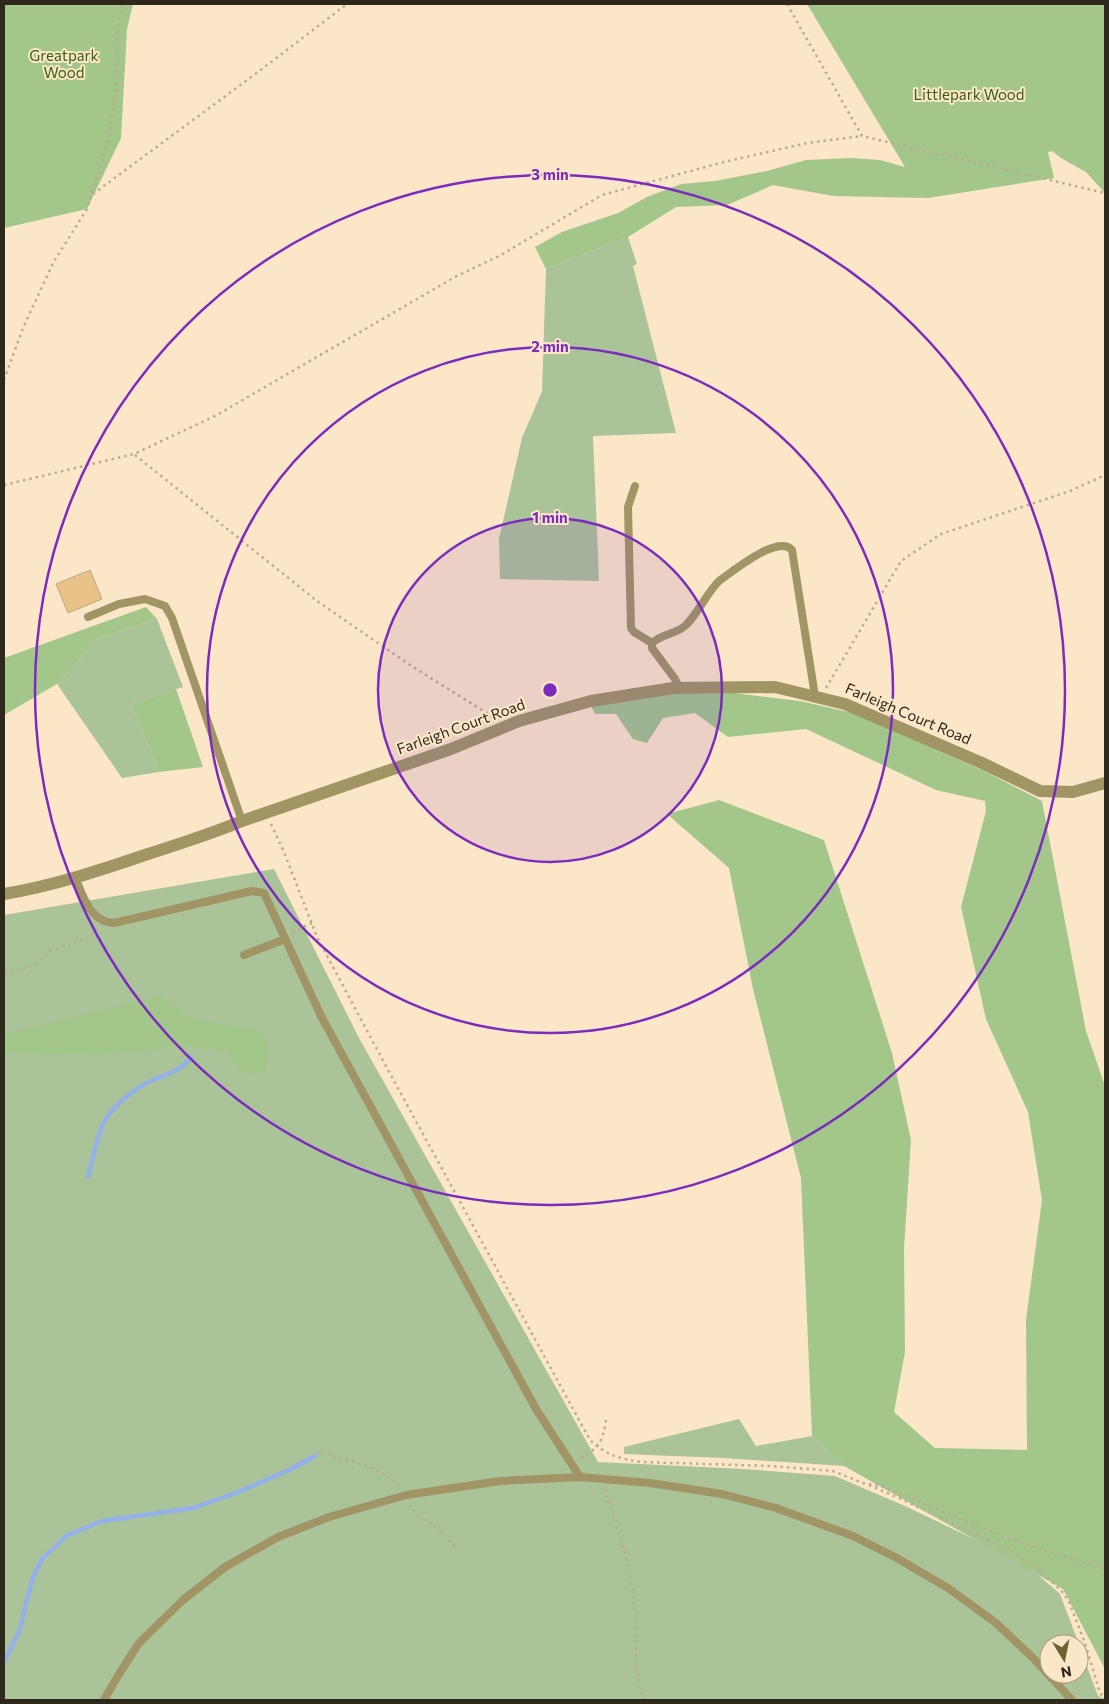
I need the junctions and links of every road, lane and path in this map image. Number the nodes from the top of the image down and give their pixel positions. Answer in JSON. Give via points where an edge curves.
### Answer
{"nodes":[{"id":1,"x":123,"y":4,"type":"edge"},
{"id":2,"x":347,"y":4,"type":"edge"},
{"id":3,"x":786,"y":4,"type":"edge"},
{"id":4,"x":862,"y":136,"type":"junction"},
{"id":5,"x":1105,"y":193,"type":"edge"},
{"id":6,"x":92,"y":195,"type":"junction"},
{"id":7,"x":4,"y":380,"type":"edge"},
{"id":8,"x":134,"y":454,"type":"junction"},
{"id":9,"x":1105,"y":475,"type":"edge"},
{"id":10,"x":4,"y":486,"type":"edge"},
{"id":11,"x":635,"y":486,"type":"dead end"},
{"id":12,"x":88,"y":617,"type":"dead end"},
{"id":13,"x":652,"y":643,"type":"junction"},
{"id":14,"x":679,"y":687,"type":"junction"},
{"id":15,"x":818,"y":697,"type":"junction"},
{"id":16,"x":507,"y":726,"type":"junction"},
{"id":17,"x":1105,"y":784,"type":"edge"},
{"id":18,"x":266,"y":813,"type":"junction"},
{"id":19,"x":242,"y":821,"type":"junction"},
{"id":20,"x":75,"y":877,"type":"junction"},
{"id":21,"x":4,"y":894,"type":"edge"},
{"id":22,"x":104,"y":923,"type":"junction"},
{"id":23,"x":312,"y":923,"type":"junction"},
{"id":24,"x":285,"y":938,"type":"junction"},
{"id":25,"x":244,"y":956,"type":"dead end"},
{"id":26,"x":4,"y":973,"type":"edge"},
{"id":27,"x":606,"y":1420,"type":"dead end"},
{"id":28,"x":597,"y":1446,"type":"junction"},
{"id":29,"x":570,"y":1463,"type":"junction"},
{"id":30,"x":580,"y":1477,"type":"junction"},
{"id":31,"x":600,"y":1478,"type":"junction"},
{"id":32,"x":862,"y":1483,"type":"junction"},
{"id":33,"x":1105,"y":1569,"type":"edge"},
{"id":34,"x":1105,"y":1699,"type":"edge"},
{"id":35,"x":104,"y":1700,"type":"edge"},
{"id":36,"x":644,"y":1700,"type":"edge"},
{"id":37,"x":1072,"y":1700,"type":"edge"}],
"edges":[{"from":1,"to":6,"type":"path","via":[[117,27],[117,78],[110,135]]},
{"from":2,"to":6,"type":"path"},
{"from":3,"to":4,"type":"path"},
{"from":4,"to":5,"type":"path"},
{"from":4,"to":8,"type":"path","via":[[807,143],[602,195],[215,416]]},
{"from":6,"to":7,"type":"path","via":[[87,209],[53,263],[22,328]]},
{"from":8,"to":10,"type":"path"},
{"from":8,"to":16,"type":"path","via":[[318,601],[410,665]]},
{"from":9,"to":15,"type":"path","via":[[1070,491],[941,534],[901,561]]},
{"from":11,"to":13,"type":"lane","via":[[628,507],[631,628]]},
{"from":12,"to":19,"type":"lane","via":[[119,604],[145,599],[165,606],[172,618]]},
{"from":13,"to":14,"type":"lane","via":[[652,648]]},
{"from":13,"to":15,"type":"lane","via":[[686,625],[719,581],[771,547],[788,546],[792,550]]},
{"from":14,"to":15,"type":"street","name":"Farleigh Court Road","via":[[775,687]]},
{"from":14,"to":16,"type":"street","name":"Farleigh Court Road","via":[[591,701]]},
{"from":15,"to":17,"type":"street","name":"Farleigh Court Road","via":[[845,704],[1040,791],[1073,792]]},
{"from":16,"to":18,"type":"street","name":"Farleigh Court Road","via":[[451,749]]},
{"from":18,"to":19,"type":"street","name":"Farleigh Court Road"},
{"from":18,"to":23,"type":"path"},
{"from":19,"to":20,"type":"street","name":"Farleigh Court Road"},
{"from":20,"to":21,"type":"street","name":"Farleigh Court Road"},
{"from":20,"to":22,"type":"lane","via":[[91,912]]},
{"from":22,"to":24,"type":"lane","via":[[252,891],[264,893]]},
{"from":22,"to":26,"type":"path","via":[[87,938],[49,950],[32,966]]},
{"from":23,"to":24,"type":"path"},
{"from":23,"to":28,"type":"path","via":[[387,1068],[590,1440]]},
{"from":24,"to":25,"type":"lane"},
{"from":24,"to":29,"type":"lane","via":[[335,1042],[536,1409]]},
{"from":27,"to":28,"type":"path","via":[[602,1441]]},
{"from":28,"to":29,"type":"path"},
{"from":28,"to":32,"type":"path","via":[[622,1460],[833,1471]]},
{"from":29,"to":30,"type":"lane"},
{"from":30,"to":31,"type":"lane"},
{"from":30,"to":35,"type":"lane","via":[[500,1481],[406,1495],[328,1517],[278,1537],[225,1567],[184,1600],[139,1643]]},
{"from":31,"to":36,"type":"path","via":[[618,1527],[632,1587],[636,1624],[635,1664]]},
{"from":31,"to":37,"type":"lane","via":[[722,1494],[776,1508],[853,1536],[948,1588],[996,1624]]},
{"from":32,"to":33,"type":"path","via":[[884,1487],[1009,1539]]},
{"from":32,"to":34,"type":"path","via":[[1009,1550],[1061,1590],[1069,1602],[1100,1693]]}]}
